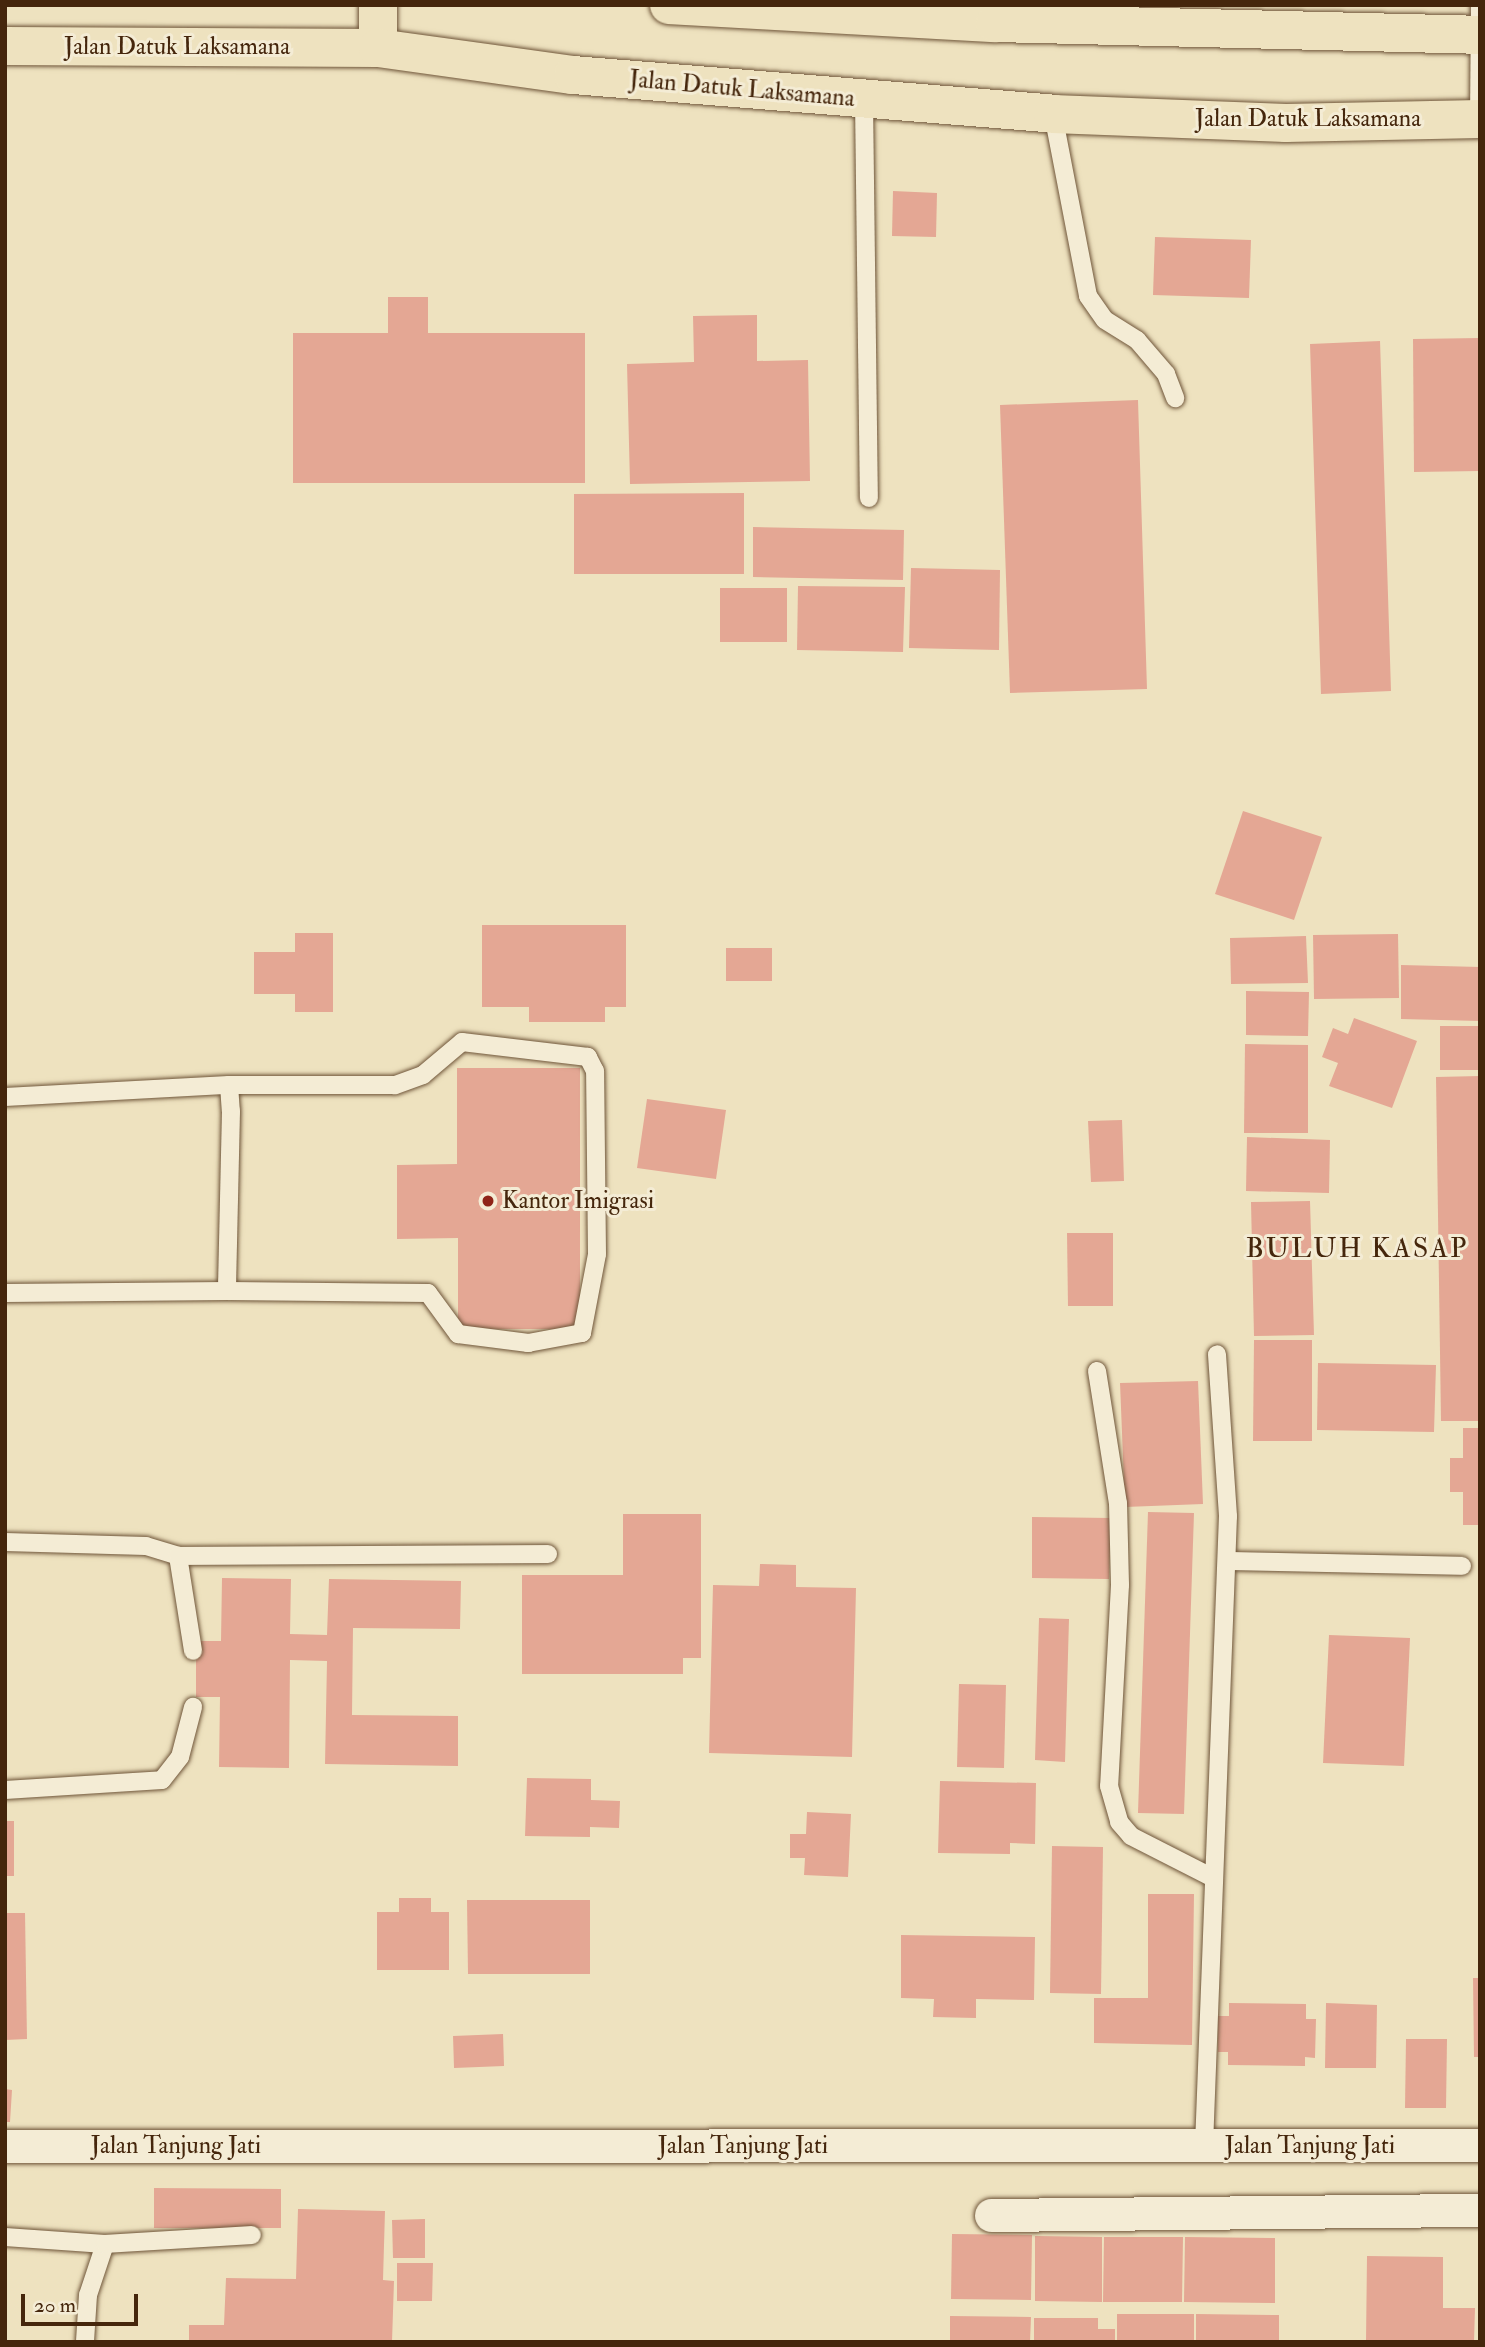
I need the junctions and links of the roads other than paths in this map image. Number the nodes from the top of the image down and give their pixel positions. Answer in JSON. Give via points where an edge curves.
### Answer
{"nodes":[{"id":1,"x":378,"y":5,"type":"edge"},
{"id":2,"x":669,"y":5,"type":"edge"},
{"id":3,"x":1480,"y":5,"type":"edge"},
{"id":4,"x":1480,"y":35,"type":"edge"},
{"id":5,"x":5,"y":46,"type":"edge"},
{"id":6,"x":378,"y":48,"type":"junction"},
{"id":7,"x":864,"y":100,"type":"junction"},
{"id":8,"x":1053,"y":114,"type":"junction"},
{"id":9,"x":1479,"y":119,"type":"edge"},
{"id":10,"x":1175,"y":398,"type":"dead end"},
{"id":11,"x":869,"y":498,"type":"dead end"},
{"id":12,"x":229,"y":1084,"type":"junction"},
{"id":13,"x":5,"y":1097,"type":"edge"},
{"id":14,"x":227,"y":1291,"type":"junction"},
{"id":15,"x":5,"y":1293,"type":"edge"},
{"id":16,"x":1217,"y":1354,"type":"dead end"},
{"id":17,"x":1097,"y":1371,"type":"dead end"},
{"id":18,"x":5,"y":1542,"type":"edge"},
{"id":19,"x":548,"y":1554,"type":"dead end"},
{"id":20,"x":178,"y":1556,"type":"junction"},
{"id":21,"x":1227,"y":1561,"type":"junction"},
{"id":22,"x":1462,"y":1566,"type":"dead end"},
{"id":23,"x":193,"y":1651,"type":"dead end"},
{"id":24,"x":193,"y":1707,"type":"dead end"},
{"id":25,"x":5,"y":1790,"type":"edge"},
{"id":26,"x":1210,"y":1877,"type":"junction"},
{"id":27,"x":1480,"y":2145,"type":"edge"},
{"id":28,"x":5,"y":2146,"type":"edge"},
{"id":29,"x":1204,"y":2146,"type":"junction"},
{"id":30,"x":1480,"y":2210,"type":"edge"},
{"id":31,"x":991,"y":2215,"type":"dead end"},
{"id":32,"x":252,"y":2235,"type":"dead end"},
{"id":33,"x":5,"y":2238,"type":"edge"},
{"id":34,"x":105,"y":2244,"type":"junction"},
{"id":35,"x":85,"y":2342,"type":"edge"}],
"edges":[{"from":1,"to":6,"type":"highway"},
{"from":2,"to":4,"type":"highway","via":[[995,23]]},
{"from":3,"to":4,"type":"lane"},
{"from":4,"to":9,"type":"lane"},
{"from":5,"to":6,"type":"highway","name":"Jalan Datuk Laksamana"},
{"from":6,"to":7,"type":"highway","name":"Jalan Datuk Laksamana","via":[[573,75]]},
{"from":7,"to":8,"type":"highway","name":"Jalan Datuk Laksamana"},
{"from":7,"to":11,"type":"lane"},
{"from":8,"to":9,"type":"highway","name":"Jalan Datuk Laksamana","via":[[1286,123]]},
{"from":8,"to":10,"type":"lane","via":[[1088,296],[1105,320],[1137,340],[1166,374]]},
{"from":12,"to":13,"type":"lane"},
{"from":12,"to":14,"type":"lane"},
{"from":12,"to":14,"type":"lane","via":[[395,1085],[423,1075],[462,1042],[588,1058],[595,1071],[597,1254],[582,1333],[528,1343],[458,1334],[428,1293]]},
{"from":14,"to":15,"type":"lane"},
{"from":16,"to":21,"type":"lane"},
{"from":17,"to":26,"type":"lane","via":[[1118,1503],[1120,1571],[1109,1786],[1119,1822],[1131,1836]]},
{"from":18,"to":20,"type":"lane","via":[[146,1546]]},
{"from":19,"to":20,"type":"lane"},
{"from":20,"to":23,"type":"lane"},
{"from":21,"to":22,"type":"lane"},
{"from":21,"to":26,"type":"lane"},
{"from":24,"to":25,"type":"lane","via":[[177,1765],[162,1780]]},
{"from":26,"to":29,"type":"lane"},
{"from":27,"to":29,"type":"street","name":"Jalan Tanjung Jati"},
{"from":28,"to":29,"type":"street","name":"Jalan Tanjung Jati"},
{"from":30,"to":31,"type":"street"},
{"from":32,"to":34,"type":"lane"},
{"from":33,"to":34,"type":"lane"},
{"from":34,"to":35,"type":"lane","via":[[88,2295]]}]}
